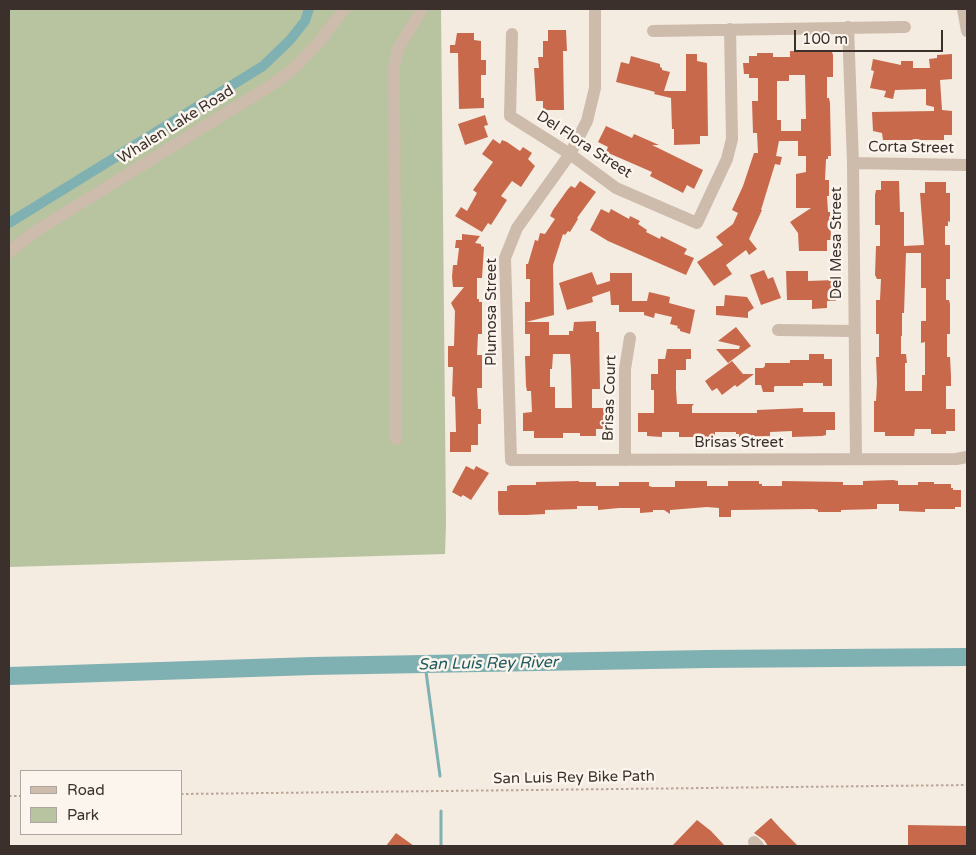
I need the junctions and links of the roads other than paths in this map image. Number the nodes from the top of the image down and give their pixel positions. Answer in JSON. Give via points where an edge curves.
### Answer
{"nodes":[{"id":1,"x":344,"y":9,"type":"edge"},
{"id":2,"x":422,"y":9,"type":"edge"},
{"id":3,"x":595,"y":9,"type":"edge"},
{"id":4,"x":963,"y":9,"type":"edge"},
{"id":5,"x":905,"y":27,"type":"dead end"},
{"id":6,"x":848,"y":28,"type":"junction"},
{"id":7,"x":730,"y":30,"type":"junction"},
{"id":8,"x":653,"y":31,"type":"dead end"},
{"id":9,"x":967,"y":31,"type":"edge"},
{"id":10,"x":512,"y":34,"type":"dead end"},
{"id":11,"x":570,"y":154,"type":"junction"},
{"id":12,"x":853,"y":163,"type":"junction"},
{"id":13,"x":967,"y":165,"type":"edge"},
{"id":14,"x":9,"y":252,"type":"edge"},
{"id":15,"x":778,"y":330,"type":"dead end"},
{"id":16,"x":853,"y":330,"type":"junction"},
{"id":17,"x":630,"y":338,"type":"dead end"},
{"id":18,"x":396,"y":439,"type":"dead end"},
{"id":19,"x":967,"y":456,"type":"edge"},
{"id":20,"x":856,"y":459,"type":"junction"},
{"id":21,"x":511,"y":460,"type":"joint"},
{"id":22,"x":625,"y":460,"type":"junction"}],
"edges":[{"from":1,"to":14,"type":"street","name":"Whalen Lake Road","via":[[320,41],[273,84],[36,231]]},
{"from":2,"to":18,"type":"street","via":[[398,49],[394,66]]},
{"from":3,"to":11,"type":"street","name":"Plumosa Street","via":[[595,88],[588,121]]},
{"from":4,"to":9,"type":"street"},
{"from":5,"to":6,"type":"street"},
{"from":6,"to":7,"type":"street"},
{"from":6,"to":12,"type":"street","name":"Del Mesa Street"},
{"from":7,"to":8,"type":"street"},
{"from":7,"to":11,"type":"street","name":"Del Flora Street","via":[[732,140],[727,159],[697,223],[616,188]]},
{"from":10,"to":11,"type":"street","name":"Del Flora Street","via":[[510,116]]},
{"from":11,"to":21,"type":"street","name":"Plumosa Street","via":[[517,228],[505,258]]},
{"from":12,"to":13,"type":"street","name":"Corta Street"},
{"from":12,"to":16,"type":"street","name":"Del Mesa Street"},
{"from":15,"to":16,"type":"street"},
{"from":16,"to":20,"type":"street","name":"Del Mesa Street"},
{"from":17,"to":22,"type":"street","name":"Brisas Court","via":[[625,369]]},
{"from":19,"to":20,"type":"street","name":"Brisas Street","via":[[956,459]]},
{"from":20,"to":22,"type":"street","name":"Brisas Street"},
{"from":21,"to":22,"type":"street","name":"Brisas Street"}]}
